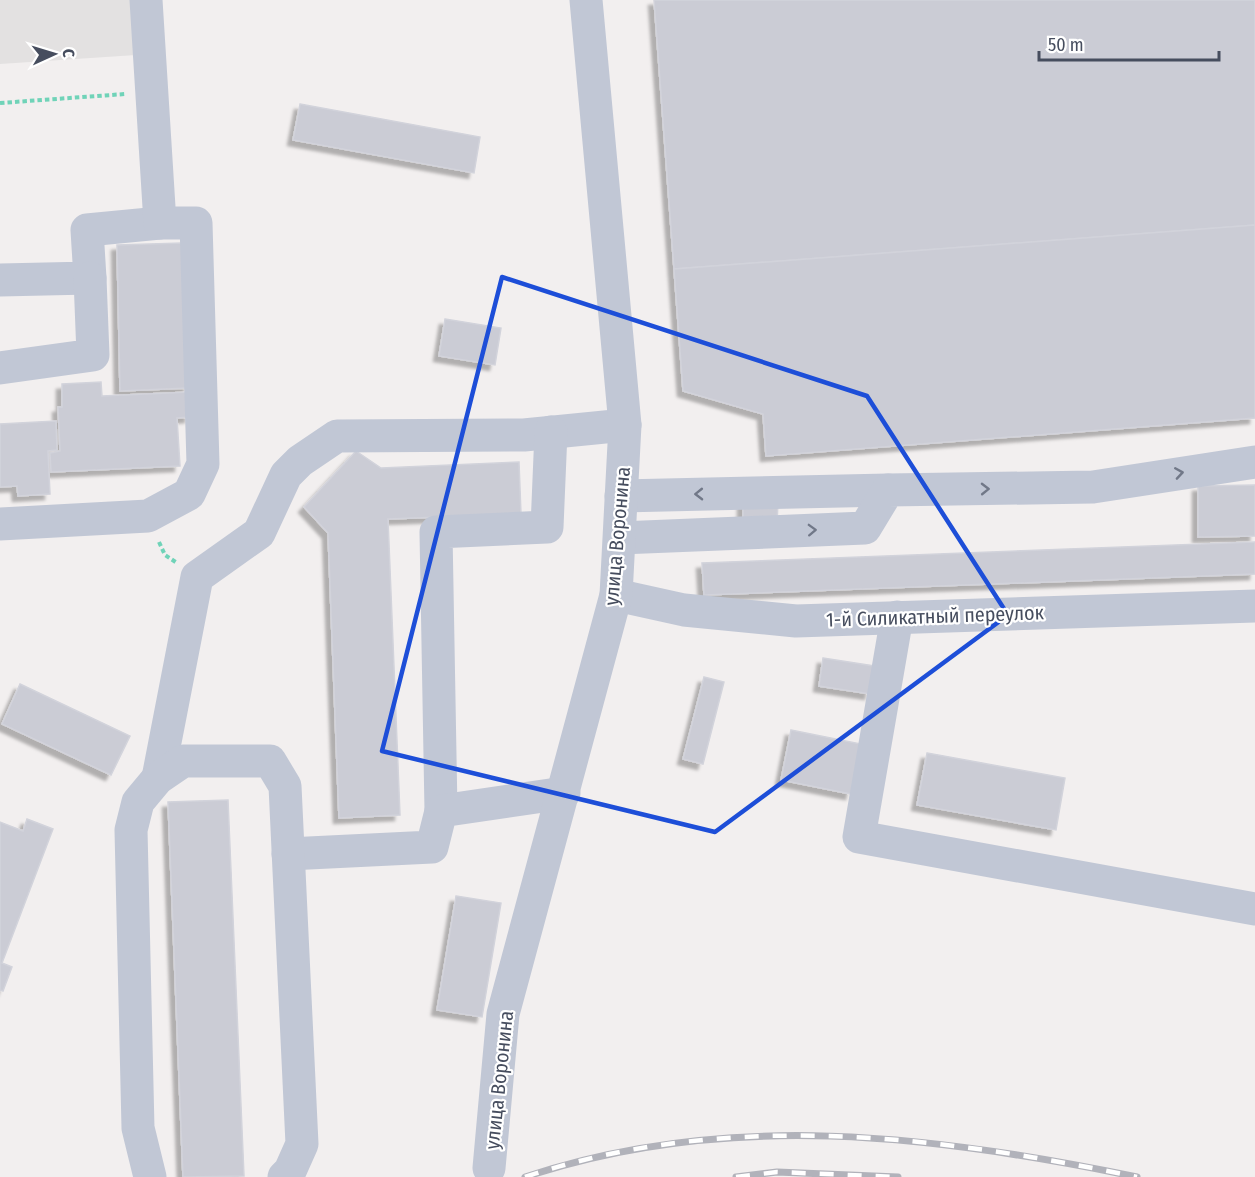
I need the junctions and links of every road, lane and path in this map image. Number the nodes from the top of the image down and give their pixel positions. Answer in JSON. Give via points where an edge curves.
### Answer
{"nodes":[{"id":1,"x":146,"y":0,"type":"edge"},
{"id":2,"x":586,"y":0,"type":"edge"},
{"id":3,"x":153,"y":92,"type":"junction"},
{"id":4,"x":0,"y":103,"type":"edge"},
{"id":5,"x":160,"y":223,"type":"junction"},
{"id":6,"x":90,"y":278,"type":"junction"},
{"id":7,"x":0,"y":280,"type":"edge"},
{"id":8,"x":0,"y":368,"type":"edge"},
{"id":9,"x":625,"y":425,"type":"junction"},
{"id":10,"x":551,"y":432,"type":"junction"},
{"id":11,"x":1255,"y":462,"type":"edge"},
{"id":12,"x":888,"y":490,"type":"junction"},
{"id":13,"x":621,"y":496,"type":"junction"},
{"id":14,"x":148,"y":516,"type":"junction"},
{"id":15,"x":0,"y":524,"type":"edge"},
{"id":16,"x":620,"y":538,"type":"junction"},
{"id":17,"x":196,"y":577,"type":"junction"},
{"id":18,"x":616,"y":595,"type":"junction"},
{"id":19,"x":1255,"y":606,"type":"edge"},
{"id":20,"x":897,"y":617,"type":"junction"},
{"id":21,"x":158,"y":778,"type":"junction"},
{"id":22,"x":564,"y":793,"type":"junction"},
{"id":23,"x":441,"y":811,"type":"junction"},
{"id":24,"x":288,"y":854,"type":"junction"},
{"id":25,"x":1255,"y":909,"type":"edge"},
{"id":26,"x":489,"y":1168,"type":"dead end"},
{"id":27,"x":150,"y":1177,"type":"edge"},
{"id":28,"x":284,"y":1177,"type":"edge"}],
"edges":[{"from":1,"to":3,"type":"street"},
{"from":2,"to":9,"type":"street","name":"улица Воронина"},
{"from":3,"to":4,"type":"path"},
{"from":3,"to":5,"type":"street"},
{"from":5,"to":6,"type":"street","via":[[87,230]]},
{"from":5,"to":14,"type":"street","via":[[196,223],[203,464],[189,494]]},
{"from":6,"to":7,"type":"street"},
{"from":6,"to":8,"type":"street","via":[[93,355]]},
{"from":9,"to":10,"type":"street"},
{"from":9,"to":13,"type":"street","name":"улица Воронина"},
{"from":10,"to":17,"type":"street","via":[[337,436],[300,461],[286,476],[259,533]]},
{"from":10,"to":23,"type":"street","via":[[547,527],[436,532]]},
{"from":12,"to":11,"type":"street","one_way":true,"via":[[1093,487]]},
{"from":12,"to":13,"type":"street","one_way":true},
{"from":16,"to":12,"type":"street","one_way":true,"via":[[866,528]]},
{"from":13,"to":16,"type":"street","name":"улица Воронина"},
{"from":14,"to":15,"type":"street"},
{"from":14,"to":17,"type":"path","via":[[165,555]]},
{"from":16,"to":18,"type":"street","name":"улица Воронина"},
{"from":17,"to":21,"type":"street"},
{"from":18,"to":20,"type":"street","name":"1-й Силикатный переулок","via":[[684,610],[796,621]]},
{"from":18,"to":22,"type":"street","name":"улица Воронина"},
{"from":19,"to":20,"type":"street","name":"1-й Силикатный переулок"},
{"from":20,"to":25,"type":"street","via":[[859,837]]},
{"from":21,"to":24,"type":"street","via":[[183,761],[270,761],[285,786]]},
{"from":21,"to":27,"type":"street","via":[[138,802],[131,830],[138,1128]]},
{"from":22,"to":23,"type":"street"},
{"from":22,"to":26,"type":"street","name":"улица Воронина","via":[[503,1014]]},
{"from":23,"to":24,"type":"street","via":[[432,847]]},
{"from":24,"to":28,"type":"street","via":[[302,1143]]}]}
